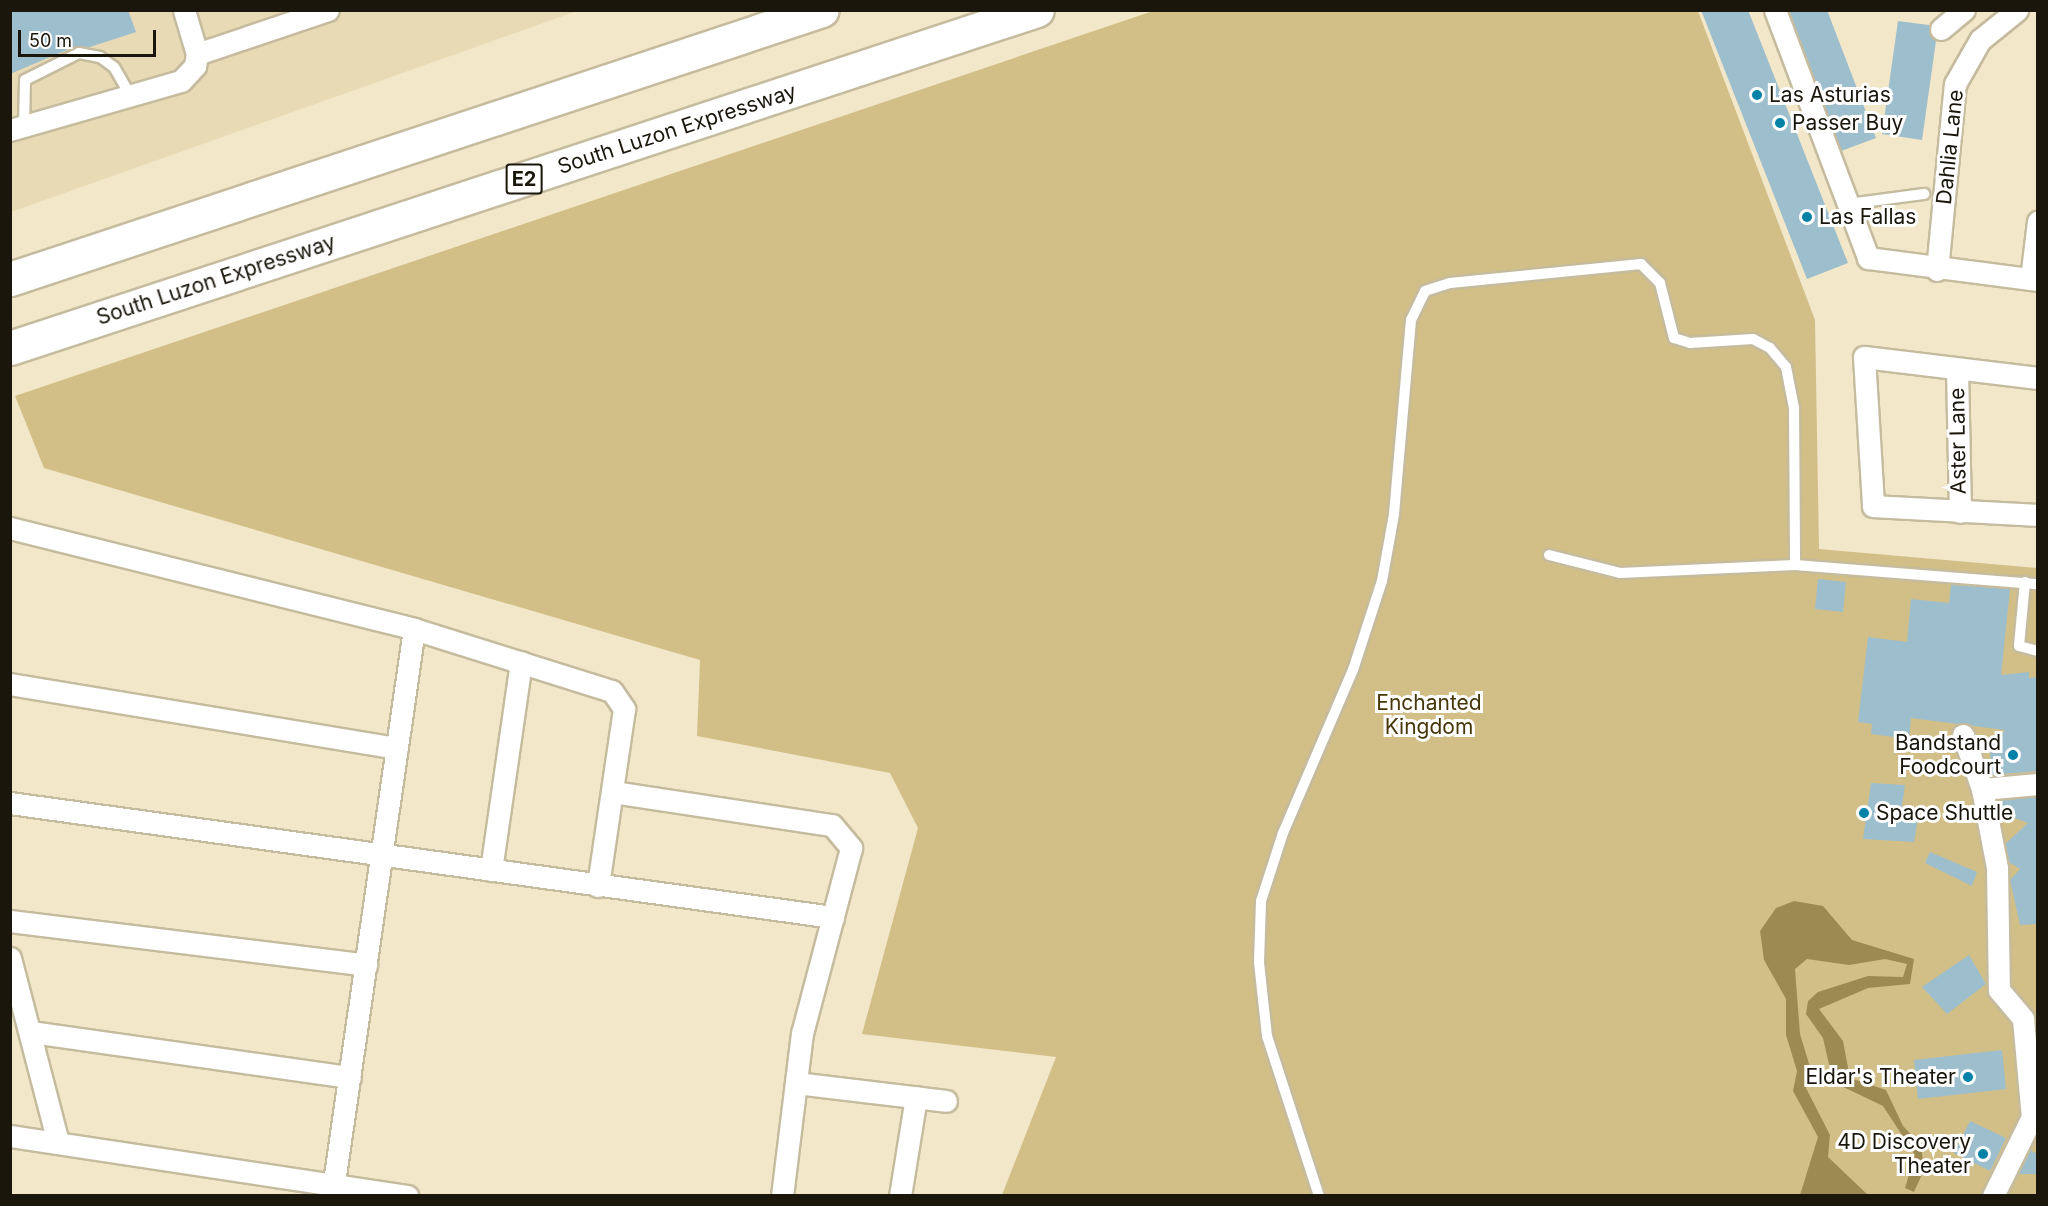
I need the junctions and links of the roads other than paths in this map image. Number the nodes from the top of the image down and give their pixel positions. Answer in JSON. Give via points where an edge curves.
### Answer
{"nodes":[{"id":1,"x":184,"y":10,"type":"edge"},
{"id":2,"x":328,"y":10,"type":"edge"},
{"id":3,"x":822,"y":10,"type":"edge"},
{"id":4,"x":1036,"y":10,"type":"edge"},
{"id":5,"x":1775,"y":10,"type":"edge"},
{"id":6,"x":1964,"y":10,"type":"edge"},
{"id":7,"x":2017,"y":10,"type":"edge"},
{"id":8,"x":1941,"y":29,"type":"dead end"},
{"id":9,"x":197,"y":54,"type":"junction"},
{"id":10,"x":131,"y":96,"type":"junction"},
{"id":11,"x":17,"y":128,"type":"edge"},
{"id":12,"x":1924,"y":194,"type":"dead end"},
{"id":13,"x":1848,"y":204,"type":"junction"},
{"id":14,"x":2037,"y":221,"type":"edge"},
{"id":15,"x":1937,"y":270,"type":"junction"},
{"id":16,"x":10,"y":279,"type":"edge"},
{"id":17,"x":2034,"y":280,"type":"edge"},
{"id":18,"x":10,"y":348,"type":"edge"},
{"id":19,"x":1957,"y":369,"type":"junction"},
{"id":20,"x":2037,"y":378,"type":"edge"},
{"id":21,"x":1960,"y":512,"type":"junction"},
{"id":22,"x":2037,"y":515,"type":"edge"},
{"id":23,"x":10,"y":528,"type":"edge"},
{"id":24,"x":1549,"y":555,"type":"dead end"},
{"id":25,"x":1795,"y":565,"type":"junction"},
{"id":26,"x":2025,"y":582,"type":"junction"},
{"id":27,"x":2037,"y":584,"type":"edge"},
{"id":28,"x":414,"y":629,"type":"junction"},
{"id":29,"x":2037,"y":651,"type":"edge"},
{"id":30,"x":521,"y":662,"type":"junction"},
{"id":31,"x":10,"y":684,"type":"edge"},
{"id":32,"x":1963,"y":735,"type":"dead end"},
{"id":33,"x":397,"y":748,"type":"junction"},
{"id":34,"x":2037,"y":784,"type":"edge"},
{"id":35,"x":1982,"y":789,"type":"junction"},
{"id":36,"x":613,"y":792,"type":"junction"},
{"id":37,"x":10,"y":803,"type":"edge"},
{"id":38,"x":384,"y":853,"type":"junction"},
{"id":39,"x":491,"y":870,"type":"junction"},
{"id":40,"x":598,"y":886,"type":"junction"},
{"id":41,"x":833,"y":917,"type":"junction"},
{"id":42,"x":10,"y":921,"type":"edge"},
{"id":43,"x":10,"y":958,"type":"edge"},
{"id":44,"x":366,"y":965,"type":"junction"},
{"id":45,"x":2030,"y":1018,"type":"edge"},
{"id":46,"x":32,"y":1032,"type":"junction"},
{"id":47,"x":350,"y":1077,"type":"junction"},
{"id":48,"x":796,"y":1083,"type":"junction"},
{"id":49,"x":916,"y":1097,"type":"junction"},
{"id":50,"x":946,"y":1101,"type":"dead end"},
{"id":51,"x":2035,"y":1119,"type":"edge"},
{"id":52,"x":10,"y":1136,"type":"edge"},
{"id":53,"x":58,"y":1142,"type":"junction"},
{"id":54,"x":333,"y":1190,"type":"edge"},
{"id":55,"x":2005,"y":1192,"type":"edge"},
{"id":56,"x":408,"y":1196,"type":"edge"},
{"id":57,"x":782,"y":1196,"type":"edge"},
{"id":58,"x":900,"y":1196,"type":"edge"},
{"id":59,"x":1319,"y":1196,"type":"edge"}],
"edges":[{"from":1,"to":9,"type":"street"},
{"from":2,"to":9,"type":"street"},
{"from":3,"to":16,"type":"highway"},
{"from":4,"to":18,"type":"highway","name":"South Luzon Expressway","number":"E2"},
{"from":5,"to":13,"type":"street"},
{"from":6,"to":8,"type":"street"},
{"from":7,"to":15,"type":"street","name":"Dahlia Lane","via":[[1980,40],[1955,84]]},
{"from":9,"to":10,"type":"street","via":[[195,66],[181,81]]},
{"from":10,"to":11,"type":"street"},
{"from":10,"to":11,"type":"lane","via":[[114,67],[79,53],[25,80]]},
{"from":12,"to":13,"type":"lane"},
{"from":13,"to":15,"type":"street","via":[[1868,258]]},
{"from":14,"to":17,"type":"street"},
{"from":15,"to":17,"type":"street"},
{"from":19,"to":20,"type":"street"},
{"from":19,"to":21,"type":"street","name":"Aster Lane"},
{"from":19,"to":21,"type":"street","via":[[1864,357],[1873,506]]},
{"from":21,"to":22,"type":"street"},
{"from":23,"to":28,"type":"street"},
{"from":24,"to":25,"type":"lane","via":[[1620,573]]},
{"from":25,"to":26,"type":"lane"},
{"from":25,"to":59,"type":"lane","via":[[1794,408],[1786,367],[1770,348],[1753,339],[1690,343],[1674,338],[1660,283],[1641,264],[1450,283],[1425,291],[1410,320],[1394,514],[1382,581],[1353,670],[1283,833],[1261,901],[1259,962],[1267,1036]]},
{"from":26,"to":27,"type":"lane"},
{"from":26,"to":29,"type":"lane","via":[[2019,646]]},
{"from":28,"to":30,"type":"street"},
{"from":28,"to":33,"type":"street"},
{"from":30,"to":36,"type":"street","via":[[612,691],[620,699],[624,709]]},
{"from":30,"to":39,"type":"street"},
{"from":31,"to":33,"type":"street"},
{"from":32,"to":35,"type":"street"},
{"from":33,"to":38,"type":"street"},
{"from":34,"to":35,"type":"street"},
{"from":35,"to":45,"type":"street","via":[[1997,868],[1999,990]]},
{"from":36,"to":40,"type":"street"},
{"from":36,"to":41,"type":"street","via":[[831,825],[851,848]]},
{"from":37,"to":38,"type":"street"},
{"from":38,"to":39,"type":"street"},
{"from":38,"to":44,"type":"street"},
{"from":39,"to":40,"type":"street"},
{"from":40,"to":41,"type":"street"},
{"from":41,"to":48,"type":"street","via":[[802,1033]]},
{"from":42,"to":44,"type":"street"},
{"from":43,"to":46,"type":"street"},
{"from":44,"to":47,"type":"street"},
{"from":45,"to":51,"type":"street"},
{"from":46,"to":47,"type":"street"},
{"from":46,"to":53,"type":"street"},
{"from":47,"to":54,"type":"street"},
{"from":48,"to":49,"type":"street"},
{"from":48,"to":57,"type":"street"},
{"from":49,"to":50,"type":"street"},
{"from":49,"to":58,"type":"street"},
{"from":51,"to":55,"type":"street"},
{"from":52,"to":53,"type":"street"},
{"from":53,"to":54,"type":"street"},
{"from":54,"to":56,"type":"street"}]}
